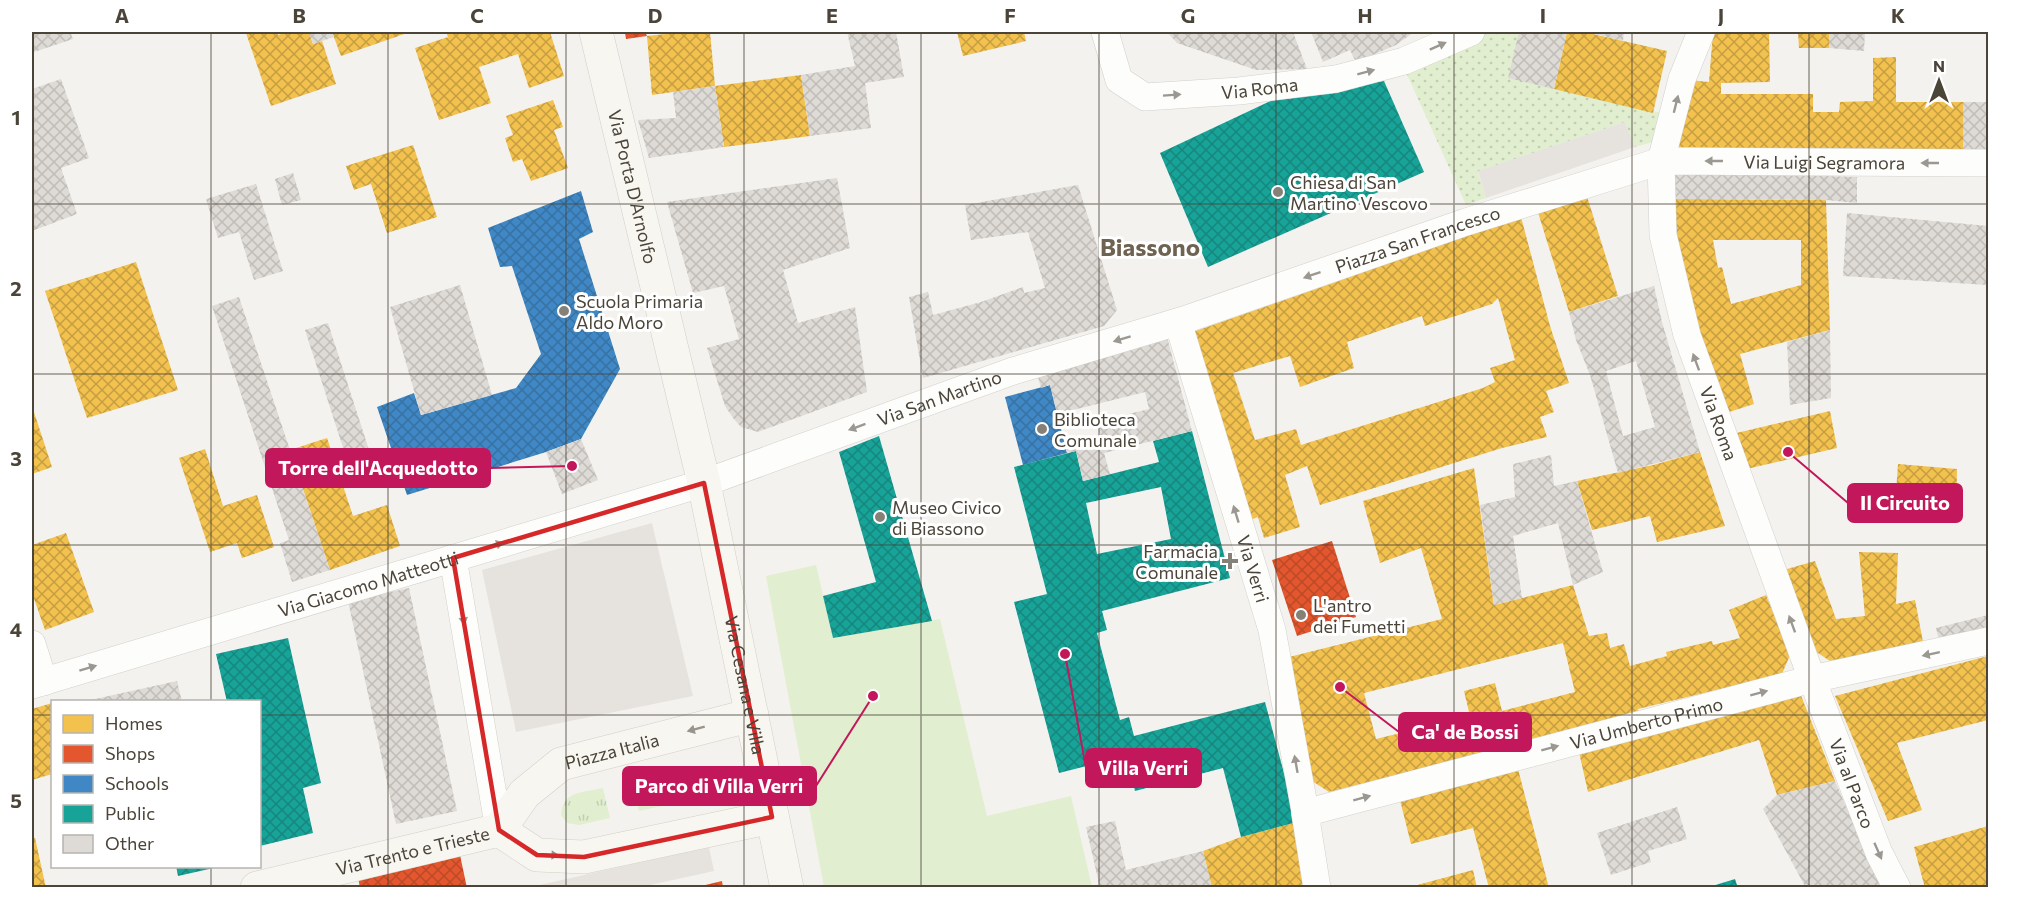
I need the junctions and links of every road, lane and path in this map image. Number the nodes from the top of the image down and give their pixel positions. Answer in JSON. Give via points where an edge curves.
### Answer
{"nodes":[{"id":1,"x":596,"y":32,"type":"edge"},
{"id":2,"x":1105,"y":32,"type":"edge"},
{"id":3,"x":1471,"y":32,"type":"edge"},
{"id":4,"x":1701,"y":32,"type":"edge"},
{"id":5,"x":1661,"y":161,"type":"junction"},
{"id":6,"x":1989,"y":163,"type":"edge"},
{"id":7,"x":1178,"y":321,"type":"junction"},
{"id":8,"x":704,"y":483,"type":"junction"},
{"id":9,"x":453,"y":558,"type":"junction"},
{"id":10,"x":1989,"y":641,"type":"edge"},
{"id":11,"x":32,"y":644,"type":"edge"},
{"id":12,"x":1812,"y":679,"type":"junction"},
{"id":13,"x":38,"y":683,"type":"edge"},
{"id":14,"x":752,"y":715,"type":"junction"},
{"id":15,"x":772,"y":817,"type":"junction"},
{"id":16,"x":1306,"y":817,"type":"junction"},
{"id":17,"x":499,"y":830,"type":"junction"},
{"id":18,"x":257,"y":888,"type":"edge"},
{"id":19,"x":787,"y":888,"type":"edge"},
{"id":20,"x":1317,"y":888,"type":"edge"},
{"id":21,"x":1897,"y":888,"type":"edge"}],
"edges":[{"from":1,"to":8,"type":"main road","name":"Via Porta D'Arnolfo"},
{"from":2,"to":3,"type":"street","name":"Via Roma","one_way":true,"via":[[1119,80],[1145,97],[1336,80],[1404,61]]},
{"from":5,"to":4,"type":"street","name":"Via Roma","one_way":true,"via":[[1682,79]]},
{"from":6,"to":5,"type":"street","name":"Via Luigi Segramora","one_way":true},
{"from":5,"to":7,"type":"street","name":"Piazza San Francesco","one_way":true,"via":[[1466,222]]},
{"from":12,"to":5,"type":"street","name":"Via Roma","one_way":true,"via":[[1687,335],[1663,235]]},
{"from":7,"to":8,"type":"street","name":"Via San Martino","one_way":true,"via":[[1013,371]]},
{"from":16,"to":7,"type":"street","name":"Via Verri","one_way":true,"via":[[1272,630]]},
{"from":9,"to":8,"type":"street","name":"Via Giacomo Matteotti","one_way":true},
{"from":8,"to":14,"type":"main road","name":"Via Cesana e Villa"},
{"from":13,"to":9,"type":"street","name":"Via Giacomo Matteotti","one_way":true},
{"from":9,"to":17,"type":"street","one_way":true},
{"from":10,"to":12,"type":"street","name":"Via Umberto Primo","one_way":true},
{"from":11,"to":13,"type":"street"},
{"from":16,"to":12,"type":"street","name":"Via Umberto Primo","one_way":true},
{"from":12,"to":21,"type":"street","name":"Via al Parco","one_way":true,"via":[[1879,854]]},
{"from":14,"to":15,"type":"main road","name":"Via Cesana e Villa"},
{"from":14,"to":17,"type":"main road","name":"Piazza Italia","one_way":true,"via":[[561,764],[524,794]]},
{"from":17,"to":15,"type":"main road","one_way":true,"via":[[537,855],[584,857]]},
{"from":15,"to":19,"type":"main road","name":"Via Cesana e Villa"},
{"from":16,"to":20,"type":"street","name":"Via Verri"},
{"from":17,"to":18,"type":"main road","name":"Via Trento e Trieste"}]}
